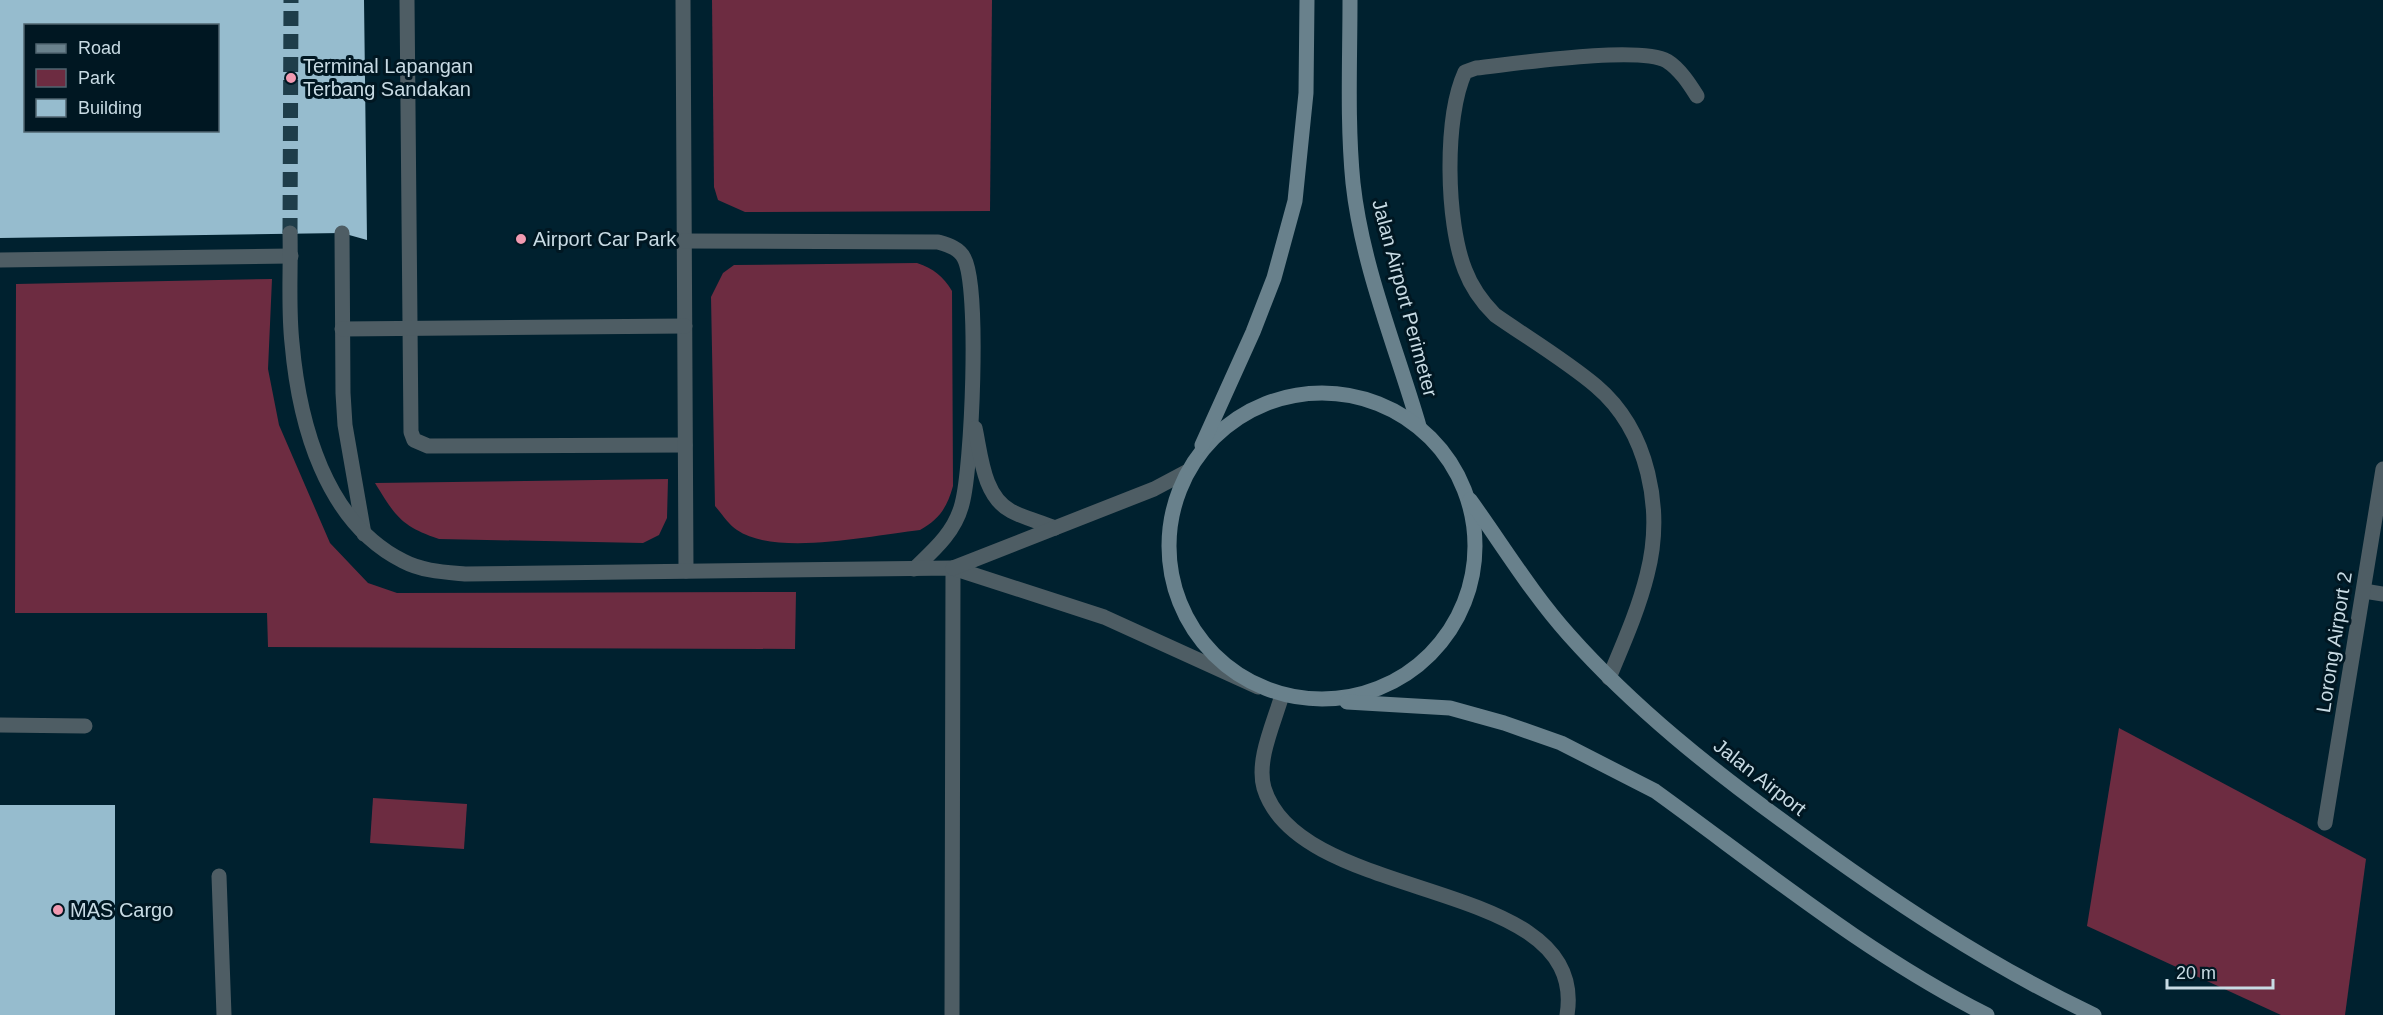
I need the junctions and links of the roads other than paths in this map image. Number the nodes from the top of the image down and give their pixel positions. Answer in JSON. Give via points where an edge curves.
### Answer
{"nodes":[{"id":1,"x":407,"y":0,"type":"edge"},
{"id":2,"x":683,"y":0,"type":"edge"},
{"id":3,"x":1307,"y":0,"type":"edge"},
{"id":4,"x":1350,"y":0,"type":"edge"},
{"id":5,"x":1697,"y":96,"type":"dead end"},
{"id":6,"x":290,"y":233,"type":"tunnel mouth"},
{"id":7,"x":342,"y":233,"type":"dead end"},
{"id":8,"x":684,"y":241,"type":"junction"},
{"id":9,"x":291,"y":256,"type":"junction"},
{"id":10,"x":0,"y":260,"type":"edge"},
{"id":11,"x":685,"y":326,"type":"junction"},
{"id":12,"x":342,"y":329,"type":"junction"},
{"id":13,"x":409,"y":329,"type":"junction"},
{"id":14,"x":972,"y":416,"type":"junction"},
{"id":15,"x":1419,"y":426,"type":"junction"},
{"id":16,"x":686,"y":445,"type":"junction"},
{"id":17,"x":1200,"y":451,"type":"junction"},
{"id":18,"x":2383,"y":469,"type":"edge"},
{"id":19,"x":1186,"y":472,"type":"junction"},
{"id":20,"x":1467,"y":495,"type":"junction"},
{"id":21,"x":1055,"y":528,"type":"junction"},
{"id":22,"x":364,"y":534,"type":"junction"},
{"id":23,"x":953,"y":568,"type":"junction"},
{"id":24,"x":914,"y":569,"type":"junction"},
{"id":25,"x":686,"y":571,"type":"junction"},
{"id":26,"x":2364,"y":591,"type":"junction"},
{"id":27,"x":2383,"y":594,"type":"edge"},
{"id":28,"x":1609,"y":678,"type":"junction"},
{"id":29,"x":1258,"y":687,"type":"junction"},
{"id":30,"x":1282,"y":695,"type":"junction"},
{"id":31,"x":1307,"y":700,"type":"junction"},
{"id":32,"x":0,"y":725,"type":"edge"},
{"id":33,"x":85,"y":726,"type":"dead end"},
{"id":34,"x":2325,"y":822,"type":"dead end"},
{"id":35,"x":219,"y":876,"type":"dead end"},
{"id":36,"x":224,"y":1015,"type":"edge"},
{"id":37,"x":952,"y":1015,"type":"edge"},
{"id":38,"x":1567,"y":1015,"type":"edge"},
{"id":39,"x":1987,"y":1015,"type":"edge"},
{"id":40,"x":2094,"y":1015,"type":"edge"}],
"edges":[{"from":1,"to":13,"type":"street"},
{"from":2,"to":8,"type":"street"},
{"from":3,"to":17,"type":"main road","via":[[1306,93],[1295,201],[1274,278]]},
{"from":4,"to":15,"type":"main road","name":"Jalan Airport Perimeter","via":[[1353,185],[1382,307]]},
{"from":5,"to":28,"type":"street","via":[[1667,61],[1632,53],[1476,68],[1465,72],[1460,82],[1449,148],[1455,230],[1465,270],[1484,303],[1495,315],[1597,387],[1630,426],[1646,459],[1654,526],[1648,573]]},
{"from":6,"to":9,"type":"street"},
{"from":7,"to":12,"type":"street"},
{"from":8,"to":11,"type":"street"},
{"from":8,"to":14,"type":"street","via":[[938,242],[952,246],[964,256],[971,282]]},
{"from":9,"to":10,"type":"street"},
{"from":9,"to":22,"type":"street","via":[[291,342],[301,412],[329,482]]},
{"from":11,"to":13,"type":"street"},
{"from":11,"to":16,"type":"street"},
{"from":12,"to":13,"type":"street"},
{"from":12,"to":22,"type":"street","via":[[345,425]]},
{"from":13,"to":16,"type":"street","via":[[411,432],[420,444]]},
{"from":14,"to":21,"type":"street","via":[[989,489],[1011,511]]},
{"from":14,"to":24,"type":"street","via":[[966,483],[956,520],[945,539]]},
{"from":15,"to":17,"type":"main road","via":[[1377,401],[1329,391],[1281,397],[1236,417]]},
{"from":15,"to":20,"type":"main road","via":[[1448,457]]},
{"from":16,"to":25,"type":"street"},
{"from":17,"to":19,"type":"main road"},
{"from":18,"to":26,"type":"street","name":"Lorong Airport 2"},
{"from":19,"to":21,"type":"street","via":[[1154,489]]},
{"from":19,"to":29,"type":"main road","via":[[1170,520],[1170,570],[1186,618],[1216,658]]},
{"from":20,"to":28,"type":"main road","name":"Jalan Airport","via":[[1567,633]]},
{"from":20,"to":31,"type":"main road","via":[[1476,545],[1467,596],[1443,641],[1396,680],[1358,696]]},
{"from":21,"to":23,"type":"street"},
{"from":22,"to":25,"type":"street","via":[[402,561],[430,571]]},
{"from":23,"to":24,"type":"street"},
{"from":23,"to":29,"type":"street","via":[[1104,617]]},
{"from":23,"to":37,"type":"street"},
{"from":24,"to":25,"type":"street"},
{"from":26,"to":27,"type":"street"},
{"from":26,"to":34,"type":"street","name":"Lorong Airport 2"},
{"from":28,"to":40,"type":"main road","name":"Jalan Airport","via":[[1715,770],[1865,882],[1995,965]]},
{"from":29,"to":30,"type":"main road"},
{"from":30,"to":31,"type":"main road"},
{"from":30,"to":38,"type":"street","via":[[1262,772],[1264,788],[1283,822],[1318,850],[1479,906],[1532,937],[1553,954],[1564,976]]},
{"from":31,"to":39,"type":"main road","via":[[1450,708],[1561,743],[1655,791],[1867,944]]},
{"from":32,"to":33,"type":"street"},
{"from":35,"to":36,"type":"street"}]}
